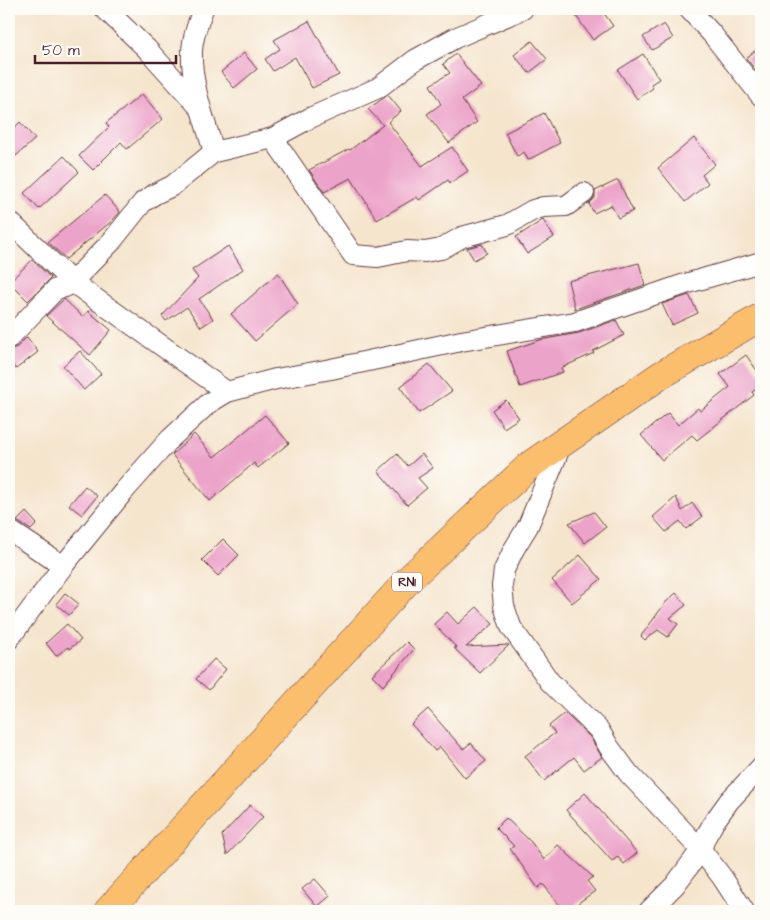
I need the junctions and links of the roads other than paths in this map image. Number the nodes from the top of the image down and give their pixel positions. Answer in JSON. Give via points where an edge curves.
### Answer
{"nodes":[{"id":1,"x":105,"y":9,"type":"edge"},
{"id":2,"x":203,"y":9,"type":"edge"},
{"id":3,"x":523,"y":9,"type":"edge"},
{"id":4,"x":689,"y":9,"type":"edge"},
{"id":5,"x":761,"y":96,"type":"edge"},
{"id":6,"x":201,"y":109,"type":"junction"},
{"id":7,"x":273,"y":138,"type":"junction"},
{"id":8,"x":214,"y":152,"type":"junction"},
{"id":9,"x":584,"y":193,"type":"dead end"},
{"id":10,"x":9,"y":221,"type":"edge"},
{"id":11,"x":761,"y":262,"type":"edge"},
{"id":12,"x":72,"y":282,"type":"junction"},
{"id":13,"x":761,"y":317,"type":"edge"},
{"id":14,"x":9,"y":338,"type":"edge"},
{"id":15,"x":227,"y":392,"type":"junction"},
{"id":16,"x":562,"y":443,"type":"junction"},
{"id":17,"x":9,"y":530,"type":"edge"},
{"id":18,"x":63,"y":566,"type":"junction"},
{"id":19,"x":9,"y":639,"type":"edge"},
{"id":20,"x":761,"y":767,"type":"edge"},
{"id":21,"x":701,"y":850,"type":"junction"},
{"id":22,"x":108,"y":911,"type":"edge"},
{"id":23,"x":649,"y":911,"type":"edge"},
{"id":24,"x":744,"y":911,"type":"edge"}],
"edges":[{"from":1,"to":6,"type":"street","via":[[148,48]]},
{"from":2,"to":6,"type":"street","via":[[192,44],[193,71]]},
{"from":3,"to":7,"type":"street","via":[[455,38],[416,60],[378,88]]},
{"from":4,"to":5,"type":"street"},
{"from":6,"to":8,"type":"street"},
{"from":7,"to":8,"type":"street"},
{"from":7,"to":9,"type":"street","via":[[354,255],[378,257],[407,251],[440,250],[462,237],[507,224],[533,210],[566,206]]},
{"from":8,"to":12,"type":"street","via":[[172,186],[143,202]]},
{"from":10,"to":12,"type":"street"},
{"from":11,"to":15,"type":"street","via":[[685,284],[576,322],[461,341]]},
{"from":12,"to":14,"type":"street","via":[[56,289]]},
{"from":12,"to":15,"type":"street"},
{"from":13,"to":16,"type":"highway","number":"RN1","via":[[661,375]]},
{"from":15,"to":18,"type":"street","via":[[170,439]]},
{"from":16,"to":21,"type":"street","via":[[528,526],[504,570],[504,606],[511,627],[550,682],[599,730],[629,774]]},
{"from":16,"to":22,"type":"highway","number":"RN1","via":[[530,465],[410,578]]},
{"from":17,"to":18,"type":"street"},
{"from":18,"to":19,"type":"street"},
{"from":20,"to":21,"type":"street","via":[[729,801],[714,822]]},
{"from":21,"to":23,"type":"street","via":[[675,885]]},
{"from":21,"to":24,"type":"street"}]}
